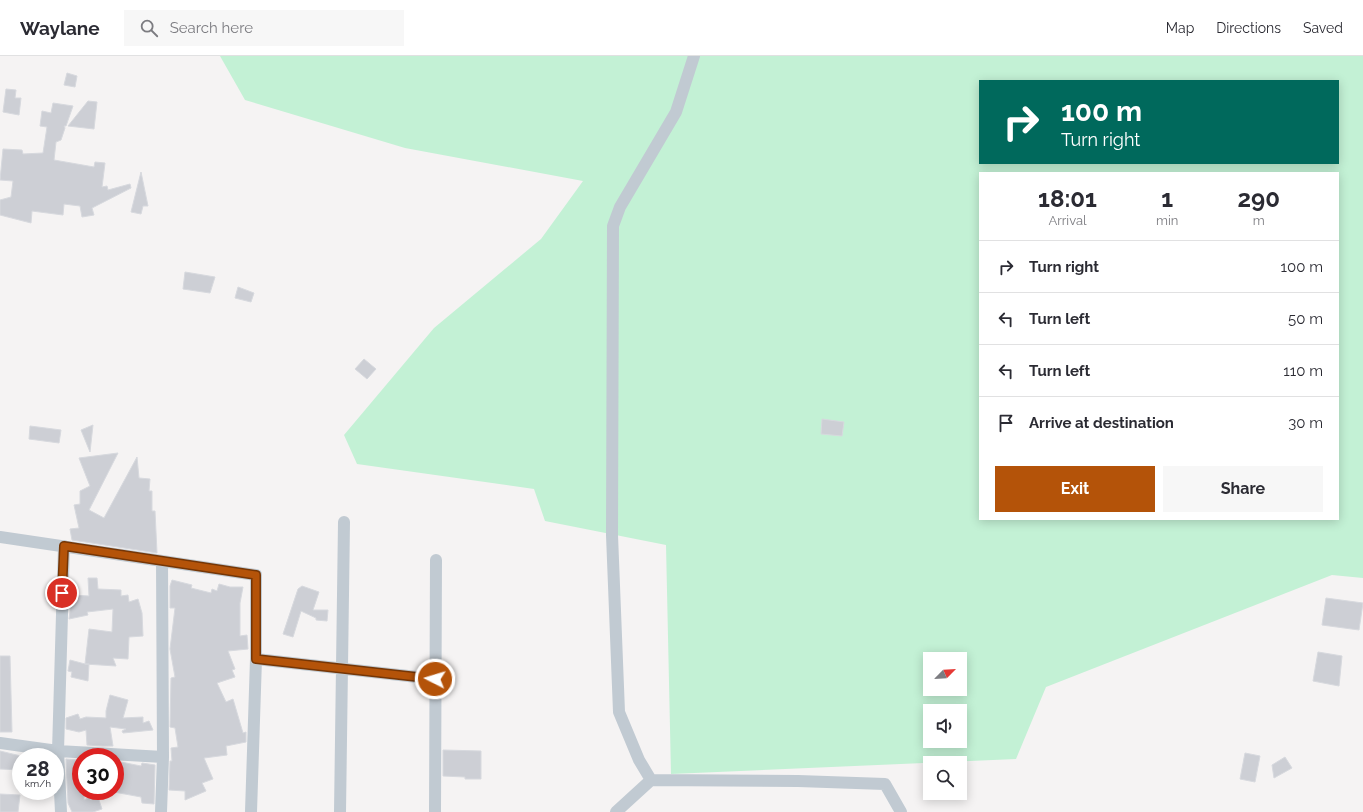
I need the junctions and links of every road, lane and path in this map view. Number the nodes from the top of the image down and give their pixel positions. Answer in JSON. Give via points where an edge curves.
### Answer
{"nodes":[{"id":1,"x":694,"y":56,"type":"edge"},
{"id":2,"x":344,"y":522,"type":"dead end"},
{"id":3,"x":0,"y":537,"type":"edge"},
{"id":4,"x":64,"y":546,"type":"junction"},
{"id":5,"x":436,"y":560,"type":"dead end"},
{"id":6,"x":162,"y":561,"type":"junction"},
{"id":7,"x":256,"y":659,"type":"junction"},
{"id":8,"x":343,"y":670,"type":"junction"},
{"id":9,"x":435,"y":679,"type":"junction"},
{"id":10,"x":0,"y":743,"type":"edge"},
{"id":11,"x":36,"y":748,"type":"edge"},
{"id":12,"x":58,"y":748,"type":"edge"},
{"id":13,"x":64,"y":751,"type":"edge"},
{"id":14,"x":163,"y":757,"type":"junction"},
{"id":15,"x":650,"y":780,"type":"junction"},
{"id":16,"x":60,"y":800,"type":"edge"},
{"id":17,"x":61,"y":812,"type":"edge"},
{"id":18,"x":162,"y":812,"type":"edge"},
{"id":19,"x":251,"y":812,"type":"edge"},
{"id":20,"x":340,"y":812,"type":"edge"},
{"id":21,"x":435,"y":812,"type":"edge"},
{"id":22,"x":616,"y":812,"type":"edge"},
{"id":23,"x":901,"y":812,"type":"edge"}],
"edges":[{"from":1,"to":15,"type":"street","via":[[676,112],[620,207],[613,226],[612,535],[619,712]]},
{"from":2,"to":8,"type":"street"},
{"from":3,"to":4,"type":"street"},
{"from":4,"to":6,"type":"street"},
{"from":4,"to":12,"type":"street"},
{"from":5,"to":9,"type":"street"},
{"from":6,"to":7,"type":"street","via":[[256,575]]},
{"from":6,"to":14,"type":"street"},
{"from":7,"to":8,"type":"street"},
{"from":7,"to":19,"type":"street"},
{"from":8,"to":9,"type":"street"},
{"from":8,"to":20,"type":"street"},
{"from":9,"to":21,"type":"street"},
{"from":10,"to":11,"type":"street"},
{"from":13,"to":14,"type":"street"},
{"from":14,"to":18,"type":"street"},
{"from":15,"to":22,"type":"street"},
{"from":15,"to":23,"type":"street","via":[[798,780],[885,784]]},
{"from":16,"to":17,"type":"street"}]}
